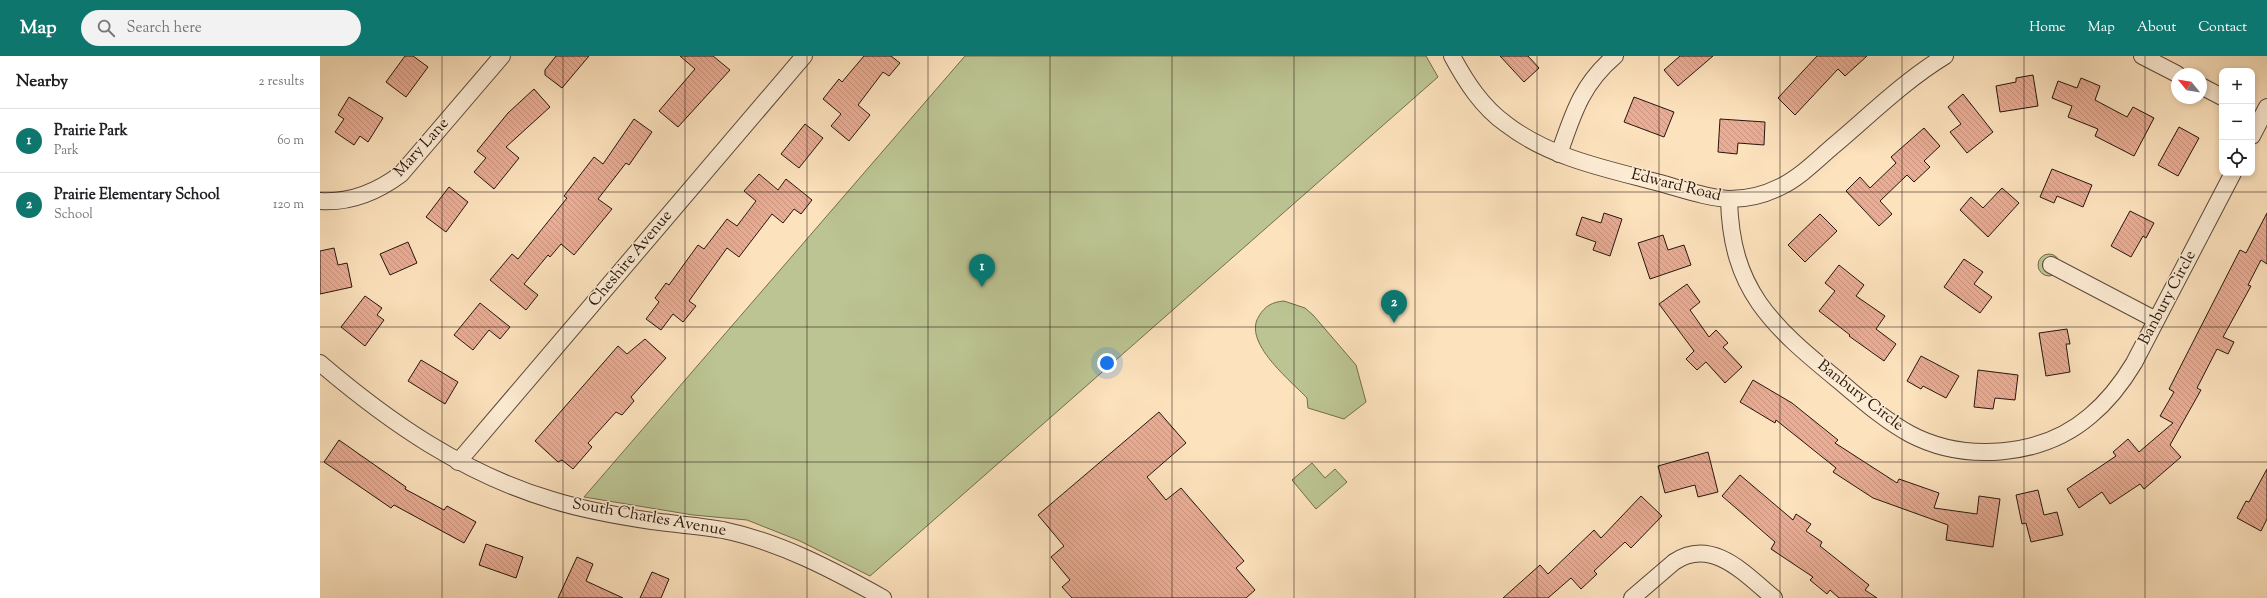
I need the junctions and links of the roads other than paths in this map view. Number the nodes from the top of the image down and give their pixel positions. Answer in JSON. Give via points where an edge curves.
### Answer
{"nodes":[{"id":1,"x":502,"y":56,"type":"edge"},
{"id":2,"x":804,"y":56,"type":"edge"},
{"id":3,"x":1452,"y":56,"type":"edge"},
{"id":4,"x":1615,"y":56,"type":"edge"},
{"id":5,"x":1945,"y":56,"type":"edge"},
{"id":6,"x":2142,"y":56,"type":"edge"},
{"id":7,"x":2171,"y":71,"type":"edge"},
{"id":8,"x":2207,"y":89,"type":"edge"},
{"id":9,"x":2219,"y":95,"type":"edge"},
{"id":10,"x":2262,"y":115,"type":"edge"},
{"id":11,"x":2255,"y":130,"type":"edge"},
{"id":12,"x":1559,"y":154,"type":"junction"},
{"id":13,"x":2231,"y":176,"type":"edge"},
{"id":14,"x":1729,"y":199,"type":"junction"},
{"id":15,"x":320,"y":201,"type":"edge"},
{"id":16,"x":2051,"y":265,"type":"dead end"},
{"id":17,"x":2156,"y":320,"type":"junction"},
{"id":18,"x":320,"y":363,"type":"edge"},
{"id":19,"x":458,"y":462,"type":"junction"},
{"id":20,"x":883,"y":598,"type":"edge"},
{"id":21,"x":1632,"y":598,"type":"edge"},
{"id":22,"x":1774,"y":598,"type":"edge"}],
"edges":[{"from":1,"to":15,"type":"street","name":"Mary Lane","via":[[401,174],[388,184],[367,194],[344,201]]},
{"from":2,"to":19,"type":"street","name":"Cheshire Avenue"},
{"from":3,"to":12,"type":"street","name":"Edward Road","via":[[1477,96],[1492,112],[1530,141]]},
{"from":4,"to":12,"type":"street","via":[[1602,67],[1583,91]]},
{"from":5,"to":14,"type":"street","name":"Edward Road","via":[[1918,74],[1810,166],[1781,187],[1748,198]]},
{"from":6,"to":7,"type":"street"},
{"from":8,"to":9,"type":"street"},
{"from":10,"to":11,"type":"street"},
{"from":12,"to":14,"type":"street","name":"Edward Road","via":[[1702,194]]},
{"from":13,"to":17,"type":"street","name":"Banbury Circle"},
{"from":14,"to":17,"type":"street","name":"Banbury Circle","via":[[1729,225],[1739,265],[1760,306],[1785,336],[1895,425],[1926,441],[1946,447],[1995,452],[2018,449],[2046,441],[2078,425],[2105,402],[2122,382]]},
{"from":16,"to":17,"type":"street"},
{"from":18,"to":19,"type":"street","name":"South Charles Avenue","via":[[394,422]]},
{"from":19,"to":20,"type":"street","name":"South Charles Avenue","via":[[551,500],[607,514],[724,530],[766,542],[802,557]]},
{"from":21,"to":22,"type":"street","via":[[1682,556],[1698,552],[1709,552],[1728,561]]}]}
